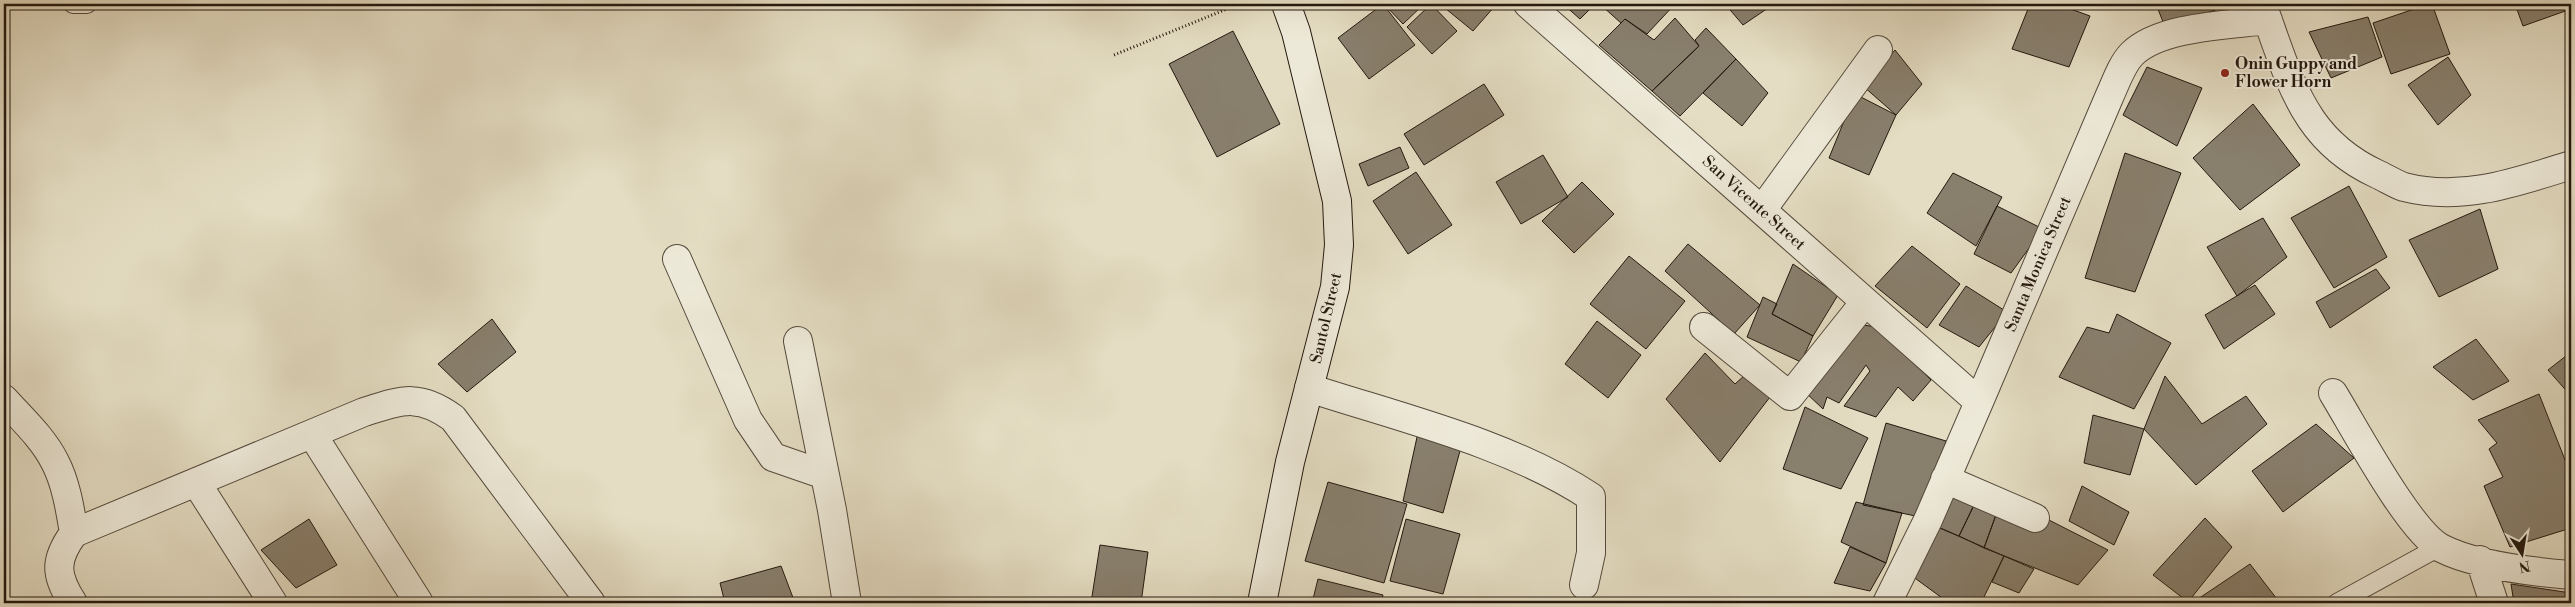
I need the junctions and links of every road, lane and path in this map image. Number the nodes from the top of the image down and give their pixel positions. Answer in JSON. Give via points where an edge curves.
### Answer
{"nodes":[{"id":1,"x":73,"y":4,"type":"edge"},
{"id":2,"x":87,"y":4,"type":"edge"},
{"id":3,"x":1239,"y":4,"type":"edge"},
{"id":4,"x":1286,"y":4,"type":"edge"},
{"id":5,"x":1528,"y":4,"type":"edge"},
{"id":6,"x":2265,"y":12,"type":"edge"},
{"id":7,"x":1878,"y":50,"type":"dead end"},
{"id":8,"x":1114,"y":55,"type":"dead end"},
{"id":9,"x":2571,"y":165,"type":"edge"},
{"id":10,"x":1762,"y":210,"type":"junction"},
{"id":11,"x":677,"y":259,"type":"dead end"},
{"id":12,"x":1865,"y":302,"type":"junction"},
{"id":13,"x":1704,"y":326,"type":"dead end"},
{"id":14,"x":798,"y":341,"type":"dead end"},
{"id":15,"x":1310,"y":388,"type":"junction"},
{"id":16,"x":2333,"y":392,"type":"dead end"},
{"id":17,"x":4,"y":399,"type":"edge"},
{"id":18,"x":1979,"y":402,"type":"junction"},
{"id":19,"x":312,"y":434,"type":"junction"},
{"id":20,"x":825,"y":475,"type":"junction"},
{"id":21,"x":1945,"y":479,"type":"junction"},
{"id":22,"x":196,"y":482,"type":"junction"},
{"id":23,"x":2035,"y":518,"type":"dead end"},
{"id":24,"x":74,"y":533,"type":"junction"},
{"id":25,"x":2440,"y":547,"type":"junction"},
{"id":26,"x":2480,"y":560,"type":"junction"},
{"id":27,"x":2571,"y":575,"type":"edge"},
{"id":28,"x":1584,"y":585,"type":"dead end"},
{"id":29,"x":73,"y":603,"type":"edge"},
{"id":30,"x":273,"y":603,"type":"edge"},
{"id":31,"x":419,"y":603,"type":"edge"},
{"id":32,"x":590,"y":603,"type":"edge"},
{"id":33,"x":847,"y":603,"type":"edge"},
{"id":34,"x":1262,"y":603,"type":"edge"},
{"id":35,"x":1887,"y":603,"type":"edge"},
{"id":36,"x":2337,"y":603,"type":"edge"},
{"id":37,"x":2494,"y":603,"type":"edge"}],
"edges":[{"from":1,"to":2,"type":"lane"},
{"from":3,"to":8,"type":"path"},
{"from":4,"to":15,"type":"street","name":"Santol Street","via":[[1296,32],[1337,201],[1336,287]]},
{"from":5,"to":10,"type":"street","name":"San Vicente Street"},
{"from":6,"to":9,"type":"street","via":[[2291,80],[2310,117],[2329,144],[2377,174],[2403,186],[2443,193],[2486,190]]},
{"from":6,"to":18,"type":"street","name":"Santa Monica Street","via":[[2164,36],[2145,44],[2131,55],[2110,95]]},
{"from":7,"to":10,"type":"street"},
{"from":10,"to":12,"type":"street","name":"San Vicente Street"},
{"from":11,"to":20,"type":"street","via":[[753,427],[773,457]]},
{"from":12,"to":13,"type":"street","via":[[1790,396]]},
{"from":12,"to":18,"type":"street","name":"San Vicente Street"},
{"from":14,"to":20,"type":"street"},
{"from":15,"to":28,"type":"street","via":[[1499,450],[1562,478],[1591,497],[1591,553]]},
{"from":15,"to":34,"type":"street","name":"Santol Street","via":[[1290,462]]},
{"from":16,"to":25,"type":"street","via":[[2409,516]]},
{"from":17,"to":24,"type":"street","via":[[42,440],[56,462]]},
{"from":18,"to":21,"type":"street","name":"Santa Monica Street"},
{"from":19,"to":22,"type":"street"},
{"from":19,"to":31,"type":"street"},
{"from":19,"to":32,"type":"street","via":[[395,402],[418,400],[435,404],[454,418]]},
{"from":20,"to":33,"type":"street"},
{"from":21,"to":23,"type":"street"},
{"from":21,"to":35,"type":"street","name":"Santa Monica Street"},
{"from":22,"to":24,"type":"street"},
{"from":22,"to":30,"type":"street"},
{"from":24,"to":29,"type":"street","via":[[63,548],[58,567],[62,586]]},
{"from":25,"to":26,"type":"street"},
{"from":25,"to":36,"type":"lane"},
{"from":26,"to":27,"type":"street","via":[[2537,572]]},
{"from":26,"to":37,"type":"street"}]}
